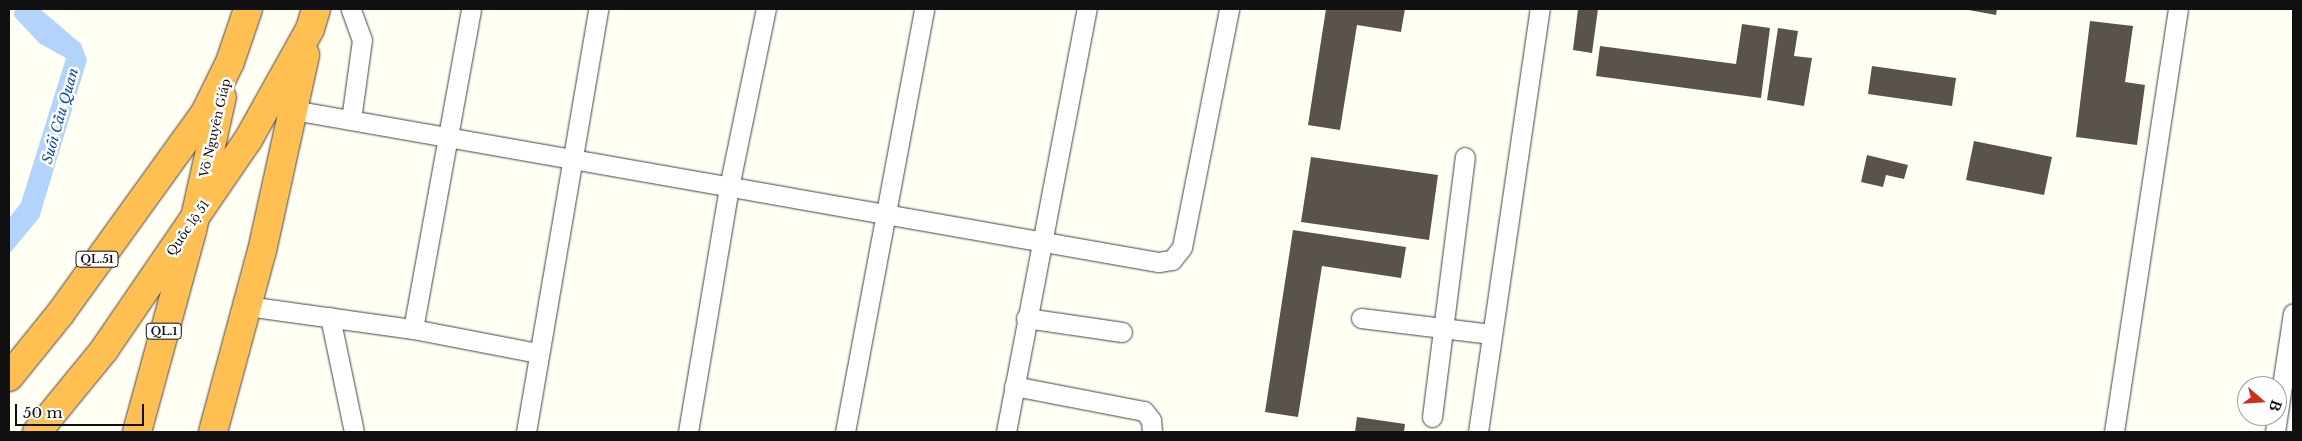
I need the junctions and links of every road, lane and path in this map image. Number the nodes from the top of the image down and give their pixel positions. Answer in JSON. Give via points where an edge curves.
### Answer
{"nodes":[{"id":1,"x":351,"y":9,"type":"edge"},
{"id":2,"x":471,"y":9,"type":"edge"},
{"id":3,"x":598,"y":9,"type":"edge"},
{"id":4,"x":766,"y":9,"type":"edge"},
{"id":5,"x":924,"y":9,"type":"edge"},
{"id":6,"x":1087,"y":9,"type":"edge"},
{"id":7,"x":1229,"y":9,"type":"edge"},
{"id":8,"x":1540,"y":9,"type":"edge"},
{"id":9,"x":2178,"y":9,"type":"edge"},
{"id":10,"x":239,"y":17,"type":"edge"},
{"id":11,"x":313,"y":19,"type":"edge"},
{"id":12,"x":230,"y":62,"type":"junction"},
{"id":13,"x":293,"y":110,"type":"junction"},
{"id":14,"x":351,"y":120,"type":"junction"},
{"id":15,"x":446,"y":137,"type":"junction"},
{"id":16,"x":211,"y":146,"type":"junction"},
{"id":17,"x":238,"y":155,"type":"junction"},
{"id":18,"x":1465,"y":156,"type":"dead end"},
{"id":19,"x":572,"y":157,"type":"junction"},
{"id":20,"x":282,"y":167,"type":"junction"},
{"id":21,"x":730,"y":187,"type":"junction"},
{"id":22,"x":883,"y":214,"type":"junction"},
{"id":23,"x":194,"y":218,"type":"junction"},
{"id":24,"x":1042,"y":239,"type":"junction"},
{"id":25,"x":247,"y":306,"type":"junction"},
{"id":26,"x":2293,"y":313,"type":"edge"},
{"id":27,"x":330,"y":317,"type":"junction"},
{"id":28,"x":1026,"y":318,"type":"junction"},
{"id":29,"x":1361,"y":318,"type":"dead end"},
{"id":30,"x":1444,"y":327,"type":"junction"},
{"id":31,"x":413,"y":329,"type":"junction"},
{"id":32,"x":1122,"y":332,"type":"dead end"},
{"id":33,"x":1491,"y":334,"type":"junction"},
{"id":34,"x":538,"y":353,"type":"junction"},
{"id":35,"x":2289,"y":372,"type":"edge"},
{"id":36,"x":9,"y":376,"type":"edge"},
{"id":37,"x":1014,"y":386,"type":"junction"},
{"id":38,"x":1432,"y":417,"type":"dead end"},
{"id":39,"x":532,"y":431,"type":"edge"},
{"id":40,"x":37,"y":432,"type":"edge"},
{"id":41,"x":137,"y":432,"type":"edge"},
{"id":42,"x":213,"y":432,"type":"edge"},
{"id":43,"x":354,"y":432,"type":"edge"},
{"id":44,"x":688,"y":432,"type":"edge"},
{"id":45,"x":845,"y":432,"type":"edge"},
{"id":46,"x":1006,"y":432,"type":"edge"},
{"id":47,"x":1152,"y":432,"type":"edge"},
{"id":48,"x":1478,"y":432,"type":"edge"},
{"id":49,"x":2114,"y":432,"type":"edge"},
{"id":50,"x":2275,"y":432,"type":"edge"}],
"edges":[{"from":1,"to":14,"type":"street","via":[[362,40]]},
{"from":2,"to":15,"type":"street"},
{"from":3,"to":19,"type":"street"},
{"from":4,"to":21,"type":"street"},
{"from":5,"to":22,"type":"street"},
{"from":6,"to":24,"type":"street"},
{"from":7,"to":24,"type":"street","via":[[1182,247],[1172,260],[1159,262]]},
{"from":8,"to":33,"type":"street"},
{"from":9,"to":49,"type":"street"},
{"from":10,"to":12,"type":"highway","number":"QL.1"},
{"from":11,"to":13,"type":"highway"},
{"from":11,"to":17,"type":"highway","name":"Quốc lộ 51"},
{"from":12,"to":16,"type":"highway","name":"Võ Nguyên Giáp","number":"QL.1"},
{"from":12,"to":36,"type":"highway","number":"QL.51","via":[[205,112],[60,314]]},
{"from":13,"to":14,"type":"street"},
{"from":13,"to":20,"type":"highway"},
{"from":14,"to":15,"type":"street"},
{"from":15,"to":19,"type":"street"},
{"from":15,"to":31,"type":"street"},
{"from":16,"to":17,"type":"highway"},
{"from":16,"to":23,"type":"highway","name":"Võ Nguyên Giáp","number":"QL.1"},
{"from":17,"to":20,"type":"highway"},
{"from":17,"to":23,"type":"highway","name":"Quốc lộ 51"},
{"from":18,"to":30,"type":"street"},
{"from":19,"to":21,"type":"street"},
{"from":19,"to":34,"type":"street"},
{"from":20,"to":25,"type":"highway"},
{"from":21,"to":22,"type":"street"},
{"from":21,"to":44,"type":"street"},
{"from":22,"to":24,"type":"street"},
{"from":22,"to":45,"type":"street"},
{"from":23,"to":40,"type":"highway","name":"Quốc lộ 51","via":[[104,350]]},
{"from":23,"to":41,"type":"highway","name":"Võ Nguyên Giáp","number":"QL.1"},
{"from":24,"to":28,"type":"street"},
{"from":25,"to":27,"type":"street"},
{"from":25,"to":42,"type":"highway"},
{"from":26,"to":35,"type":"street"},
{"from":27,"to":31,"type":"street"},
{"from":27,"to":43,"type":"street"},
{"from":28,"to":32,"type":"street"},
{"from":28,"to":37,"type":"street"},
{"from":29,"to":30,"type":"street"},
{"from":30,"to":33,"type":"street"},
{"from":30,"to":38,"type":"street"},
{"from":31,"to":34,"type":"street"},
{"from":33,"to":48,"type":"street"},
{"from":34,"to":39,"type":"street"},
{"from":35,"to":50,"type":"street"},
{"from":37,"to":46,"type":"street"},
{"from":37,"to":47,"type":"street","via":[[1144,411],[1151,420]]}]}
